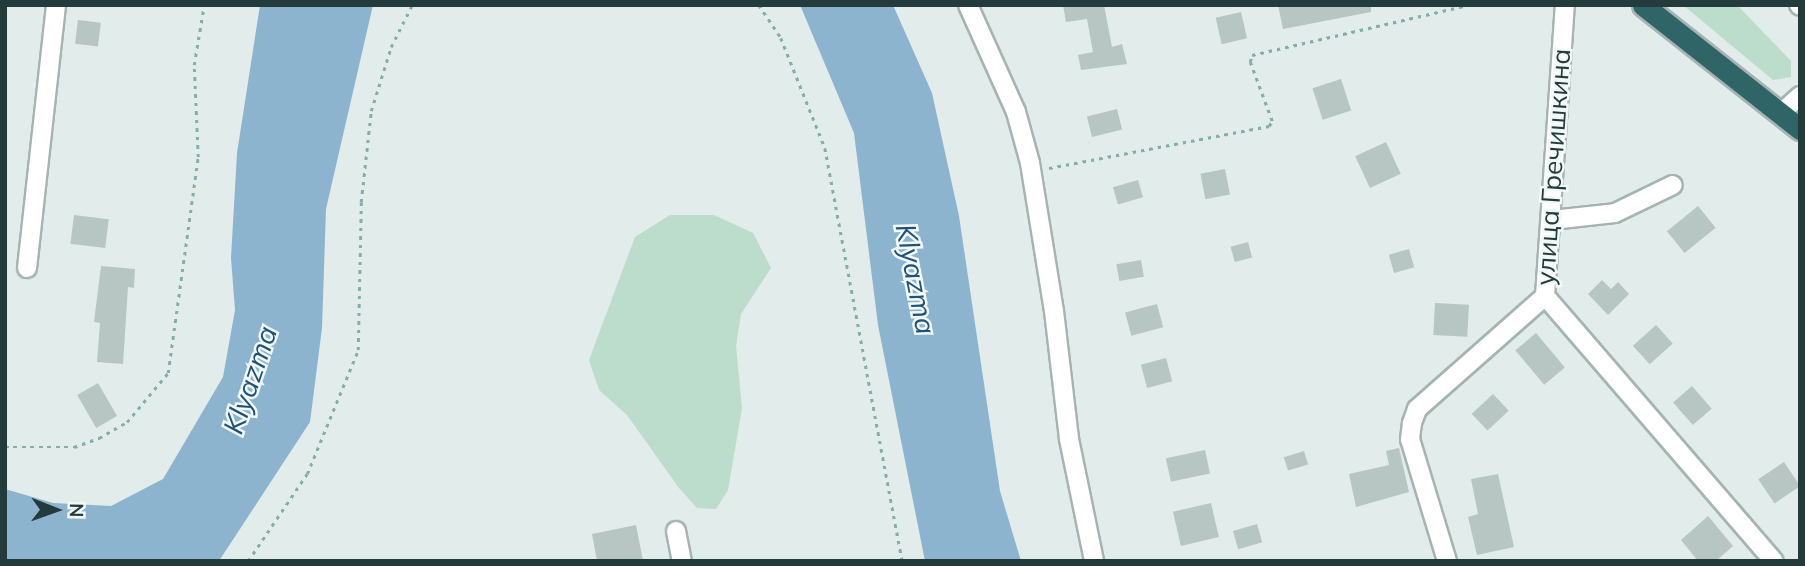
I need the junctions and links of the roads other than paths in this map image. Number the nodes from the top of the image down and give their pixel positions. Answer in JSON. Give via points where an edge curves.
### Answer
{"nodes":[{"id":1,"x":56,"y":5,"type":"edge"},
{"id":2,"x":968,"y":5,"type":"edge"},
{"id":3,"x":1565,"y":5,"type":"edge"},
{"id":4,"x":1643,"y":5,"type":"edge"},
{"id":5,"x":1800,"y":96,"type":"edge"},
{"id":6,"x":1780,"y":114,"type":"junction"},
{"id":7,"x":1800,"y":129,"type":"edge"},
{"id":8,"x":1673,"y":185,"type":"dead end"},
{"id":9,"x":1552,"y":220,"type":"junction"},
{"id":10,"x":27,"y":268,"type":"dead end"},
{"id":11,"x":1545,"y":296,"type":"junction"},
{"id":12,"x":676,"y":531,"type":"dead end"},
{"id":13,"x":682,"y":561,"type":"edge"},
{"id":14,"x":1094,"y":561,"type":"edge"},
{"id":15,"x":1447,"y":561,"type":"edge"},
{"id":16,"x":1774,"y":561,"type":"edge"}],
"edges":[{"from":1,"to":10,"type":"street"},
{"from":2,"to":14,"type":"street","via":[[1016,111],[1031,172],[1069,439]]},
{"from":3,"to":9,"type":"street","name":"улица Гречишкина"},
{"from":4,"to":6,"type":"highway"},
{"from":5,"to":6,"type":"street"},
{"from":6,"to":7,"type":"highway"},
{"from":8,"to":9,"type":"street","via":[[1615,213]]},
{"from":9,"to":11,"type":"street","name":"улица Гречишкина"},
{"from":11,"to":15,"type":"street","name":"улица Гречишкина","via":[[1417,410],[1410,439]]},
{"from":11,"to":16,"type":"street"},
{"from":12,"to":13,"type":"street"}]}
